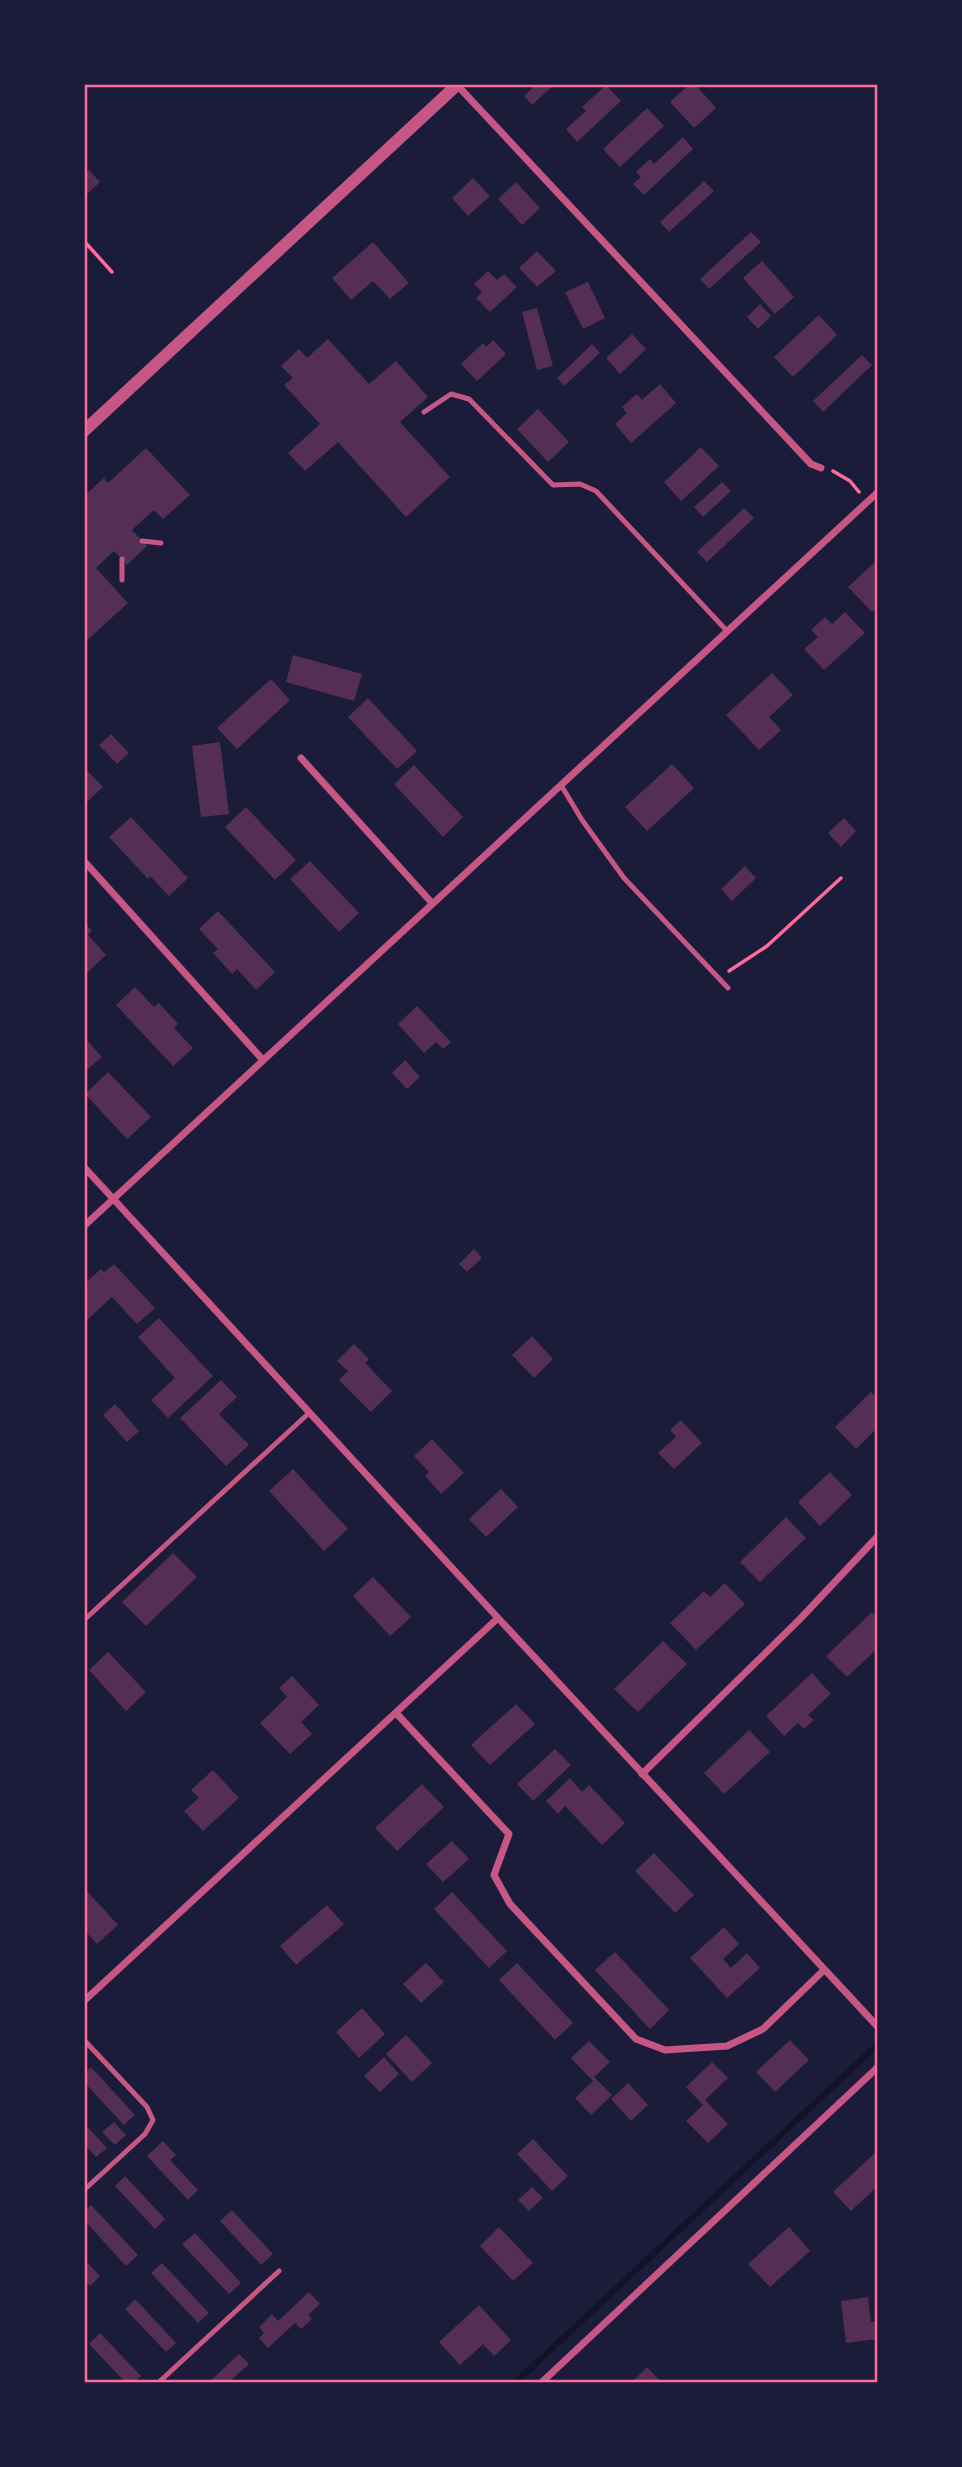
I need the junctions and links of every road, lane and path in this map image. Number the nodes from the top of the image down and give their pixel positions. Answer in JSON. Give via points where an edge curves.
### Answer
{"nodes":[{"id":1,"x":457,"y":84,"type":"edge"},
{"id":2,"x":84,"y":241,"type":"edge"},
{"id":3,"x":111,"y":272,"type":"dead end"},
{"id":4,"x":424,"y":412,"type":"dead end"},
{"id":5,"x":84,"y":432,"type":"edge"},
{"id":6,"x":821,"y":468,"type":"joint"},
{"id":7,"x":878,"y":492,"type":"edge"},
{"id":8,"x":867,"y":502,"type":"junction"},
{"id":9,"x":142,"y":541,"type":"dead end"},
{"id":10,"x":161,"y":543,"type":"dead end"},
{"id":11,"x":122,"y":559,"type":"dead end"},
{"id":12,"x":122,"y":580,"type":"dead end"},
{"id":13,"x":727,"y":631,"type":"junction"},
{"id":14,"x":301,"y":758,"type":"dead end"},
{"id":15,"x":561,"y":785,"type":"junction"},
{"id":16,"x":84,"y":861,"type":"edge"},
{"id":17,"x":841,"y":878,"type":"dead end"},
{"id":18,"x":432,"y":903,"type":"junction"},
{"id":19,"x":719,"y":978,"type":"junction"},
{"id":20,"x":728,"y":988,"type":"dead end"},
{"id":21,"x":263,"y":1060,"type":"junction"},
{"id":22,"x":84,"y":1167,"type":"edge"},
{"id":23,"x":113,"y":1199,"type":"junction"},
{"id":24,"x":84,"y":1226,"type":"edge"},
{"id":25,"x":310,"y":1412,"type":"junction"},
{"id":26,"x":878,"y":1536,"type":"edge"},
{"id":27,"x":498,"y":1618,"type":"junction"},
{"id":28,"x":84,"y":1620,"type":"edge"},
{"id":29,"x":397,"y":1714,"type":"junction"},
{"id":30,"x":642,"y":1774,"type":"junction"},
{"id":31,"x":824,"y":1970,"type":"junction"},
{"id":32,"x":84,"y":2001,"type":"edge"},
{"id":33,"x":878,"y":2026,"type":"edge"},
{"id":34,"x":84,"y":2040,"type":"edge"},
{"id":35,"x":878,"y":2067,"type":"edge"},
{"id":36,"x":84,"y":2190,"type":"edge"},
{"id":37,"x":279,"y":2271,"type":"dead end"},
{"id":38,"x":158,"y":2383,"type":"edge"},
{"id":39,"x":541,"y":2383,"type":"edge"}],
"edges":[{"from":1,"to":5,"type":"street"},
{"from":1,"to":6,"type":"street","via":[[811,464]]},
{"from":2,"to":3,"type":"path"},
{"from":4,"to":13,"type":"lane","via":[[451,394],[469,399],[553,485],[580,484],[596,491]]},
{"from":6,"to":8,"type":"path","via":[[850,481]]},
{"from":7,"to":8,"type":"street"},
{"from":8,"to":13,"type":"street"},
{"from":9,"to":10,"type":"lane"},
{"from":11,"to":12,"type":"lane"},
{"from":13,"to":15,"type":"street"},
{"from":14,"to":18,"type":"street"},
{"from":15,"to":18,"type":"street"},
{"from":15,"to":19,"type":"lane","via":[[624,878]]},
{"from":16,"to":21,"type":"street"},
{"from":17,"to":19,"type":"path","via":[[767,946]]},
{"from":18,"to":21,"type":"street"},
{"from":19,"to":20,"type":"lane"},
{"from":21,"to":23,"type":"street"},
{"from":22,"to":23,"type":"street"},
{"from":23,"to":24,"type":"street"},
{"from":23,"to":25,"type":"street"},
{"from":25,"to":27,"type":"street"},
{"from":25,"to":28,"type":"lane"},
{"from":26,"to":30,"type":"street"},
{"from":27,"to":29,"type":"street"},
{"from":27,"to":30,"type":"street"},
{"from":29,"to":31,"type":"street","via":[[509,1834],[494,1875],[510,1904],[636,2039],[665,2050],[727,2046],[763,2029]]},
{"from":29,"to":32,"type":"street"},
{"from":30,"to":31,"type":"street"},
{"from":31,"to":33,"type":"street"},
{"from":34,"to":36,"type":"lane","via":[[147,2107],[153,2120],[145,2134]]},
{"from":35,"to":39,"type":"street"},
{"from":37,"to":38,"type":"lane"}]}
